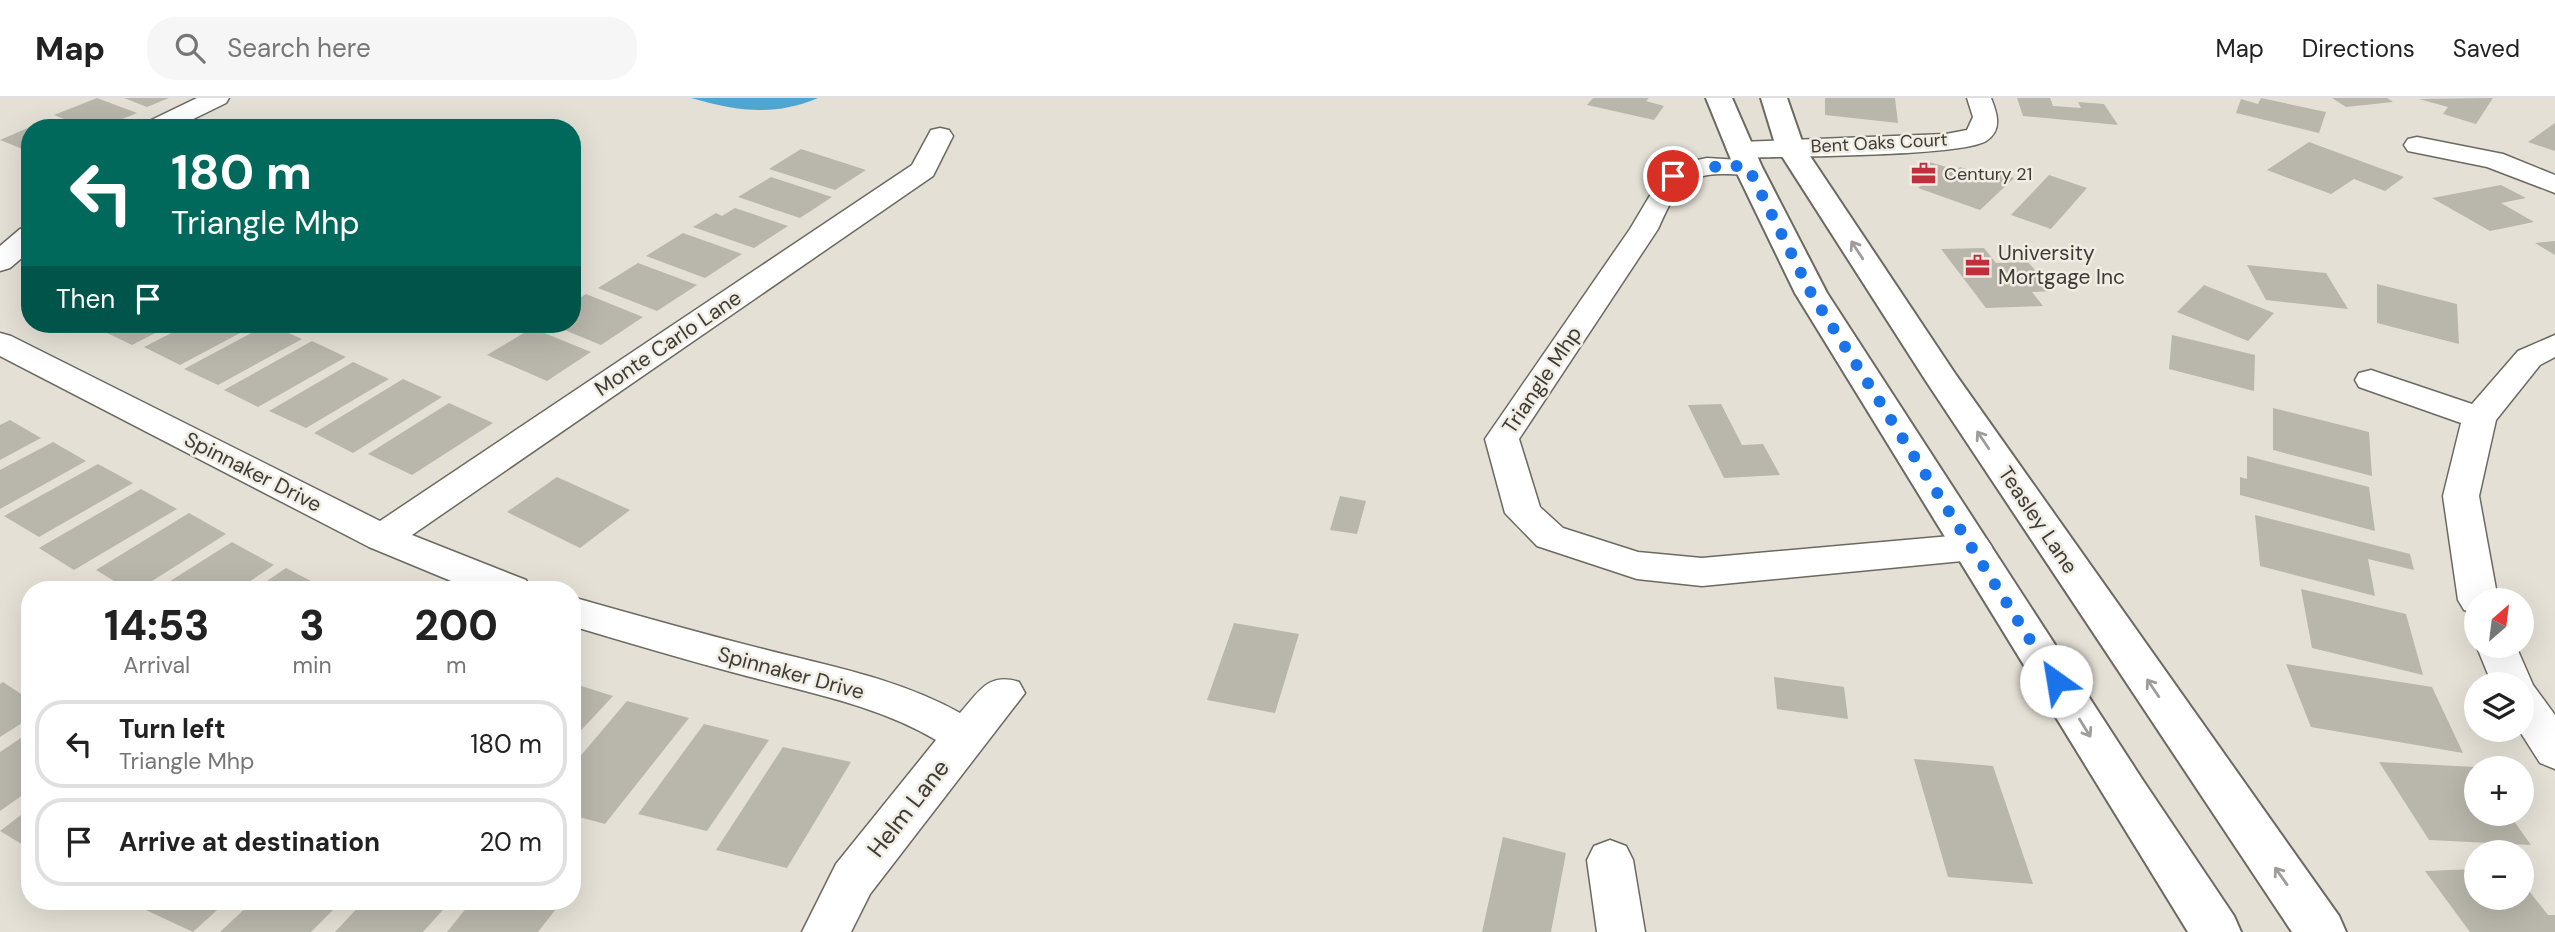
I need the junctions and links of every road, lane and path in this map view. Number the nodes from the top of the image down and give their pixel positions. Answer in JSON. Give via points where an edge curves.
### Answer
{"nodes":[{"id":1,"x":217,"y":98,"type":"edge"},
{"id":2,"x":1719,"y":98,"type":"edge"},
{"id":3,"x":1774,"y":98,"type":"edge"},
{"id":4,"x":1979,"y":98,"type":"edge"},
{"id":5,"x":173,"y":119,"type":"edge"},
{"id":6,"x":940,"y":136,"type":"dead end"},
{"id":7,"x":2417,"y":145,"type":"dead end"},
{"id":8,"x":1790,"y":147,"type":"junction"},
{"id":9,"x":1744,"y":159,"type":"junction"},
{"id":10,"x":2555,"y":185,"type":"edge"},
{"id":11,"x":21,"y":242,"type":"edge"},
{"id":12,"x":0,"y":262,"type":"edge"},
{"id":13,"x":0,"y":343,"type":"edge"},
{"id":14,"x":2555,"y":345,"type":"edge"},
{"id":15,"x":2371,"y":380,"type":"dead end"},
{"id":16,"x":2479,"y":418,"type":"junction"},
{"id":17,"x":382,"y":538,"type":"junction"},
{"id":18,"x":1973,"y":547,"type":"junction"},
{"id":19,"x":490,"y":581,"type":"edge"},
{"id":20,"x":2476,"y":588,"type":"edge"},
{"id":21,"x":581,"y":614,"type":"edge"},
{"id":22,"x":1004,"y":693,"type":"dead end"},
{"id":23,"x":2534,"y":717,"type":"edge"},
{"id":24,"x":965,"y":736,"type":"junction"},
{"id":25,"x":2555,"y":751,"type":"edge"},
{"id":26,"x":1610,"y":860,"type":"dead end"},
{"id":27,"x":826,"y":932,"type":"edge"},
{"id":28,"x":1621,"y":932,"type":"edge"},
{"id":29,"x":2216,"y":932,"type":"edge"},
{"id":30,"x":2320,"y":932,"type":"edge"}],
"edges":[{"from":1,"to":5,"type":"street"},
{"from":2,"to":9,"type":"main road"},
{"from":3,"to":8,"type":"main road","name":"Teasley Lane"},
{"from":4,"to":8,"type":"street","name":"Bent Oaks Court","via":[[1986,117],[1976,136],[1946,142]]},
{"from":6,"to":17,"type":"street","name":"Monte Carlo Lane","via":[[923,170]]},
{"from":7,"to":10,"type":"street","via":[[2494,160]]},
{"from":8,"to":9,"type":"street","name":"Bent Oaks Court"},
{"from":30,"to":8,"type":"main road","name":"Teasley Lane","one_way":true,"via":[[1943,381]]},
{"from":9,"to":18,"type":"main road","via":[[1811,293]]},
{"from":9,"to":18,"type":"street","name":"Triangle Mhp","via":[[1673,176],[1660,191],[1644,229],[1502,439],[1523,513],[1550,537],[1637,565],[1702,572]]},
{"from":11,"to":12,"type":"street"},
{"from":13,"to":17,"type":"street","name":"Spinnaker Drive"},
{"from":14,"to":16,"type":"street","via":[[2529,358]]},
{"from":15,"to":16,"type":"street"},
{"from":16,"to":20,"type":"street","via":[[2461,496]]},
{"from":17,"to":19,"type":"street","name":"Spinnaker Drive"},
{"from":18,"to":29,"type":"main road","one_way":true},
{"from":21,"to":24,"type":"street","name":"Spinnaker Drive","via":[[854,688],[918,709]]},
{"from":22,"to":24,"type":"street","name":"Helm Lane"},
{"from":23,"to":25,"type":"street"},
{"from":24,"to":27,"type":"street","name":"Helm Lane","via":[[853,879]]},
{"from":26,"to":28,"type":"street"}]}
